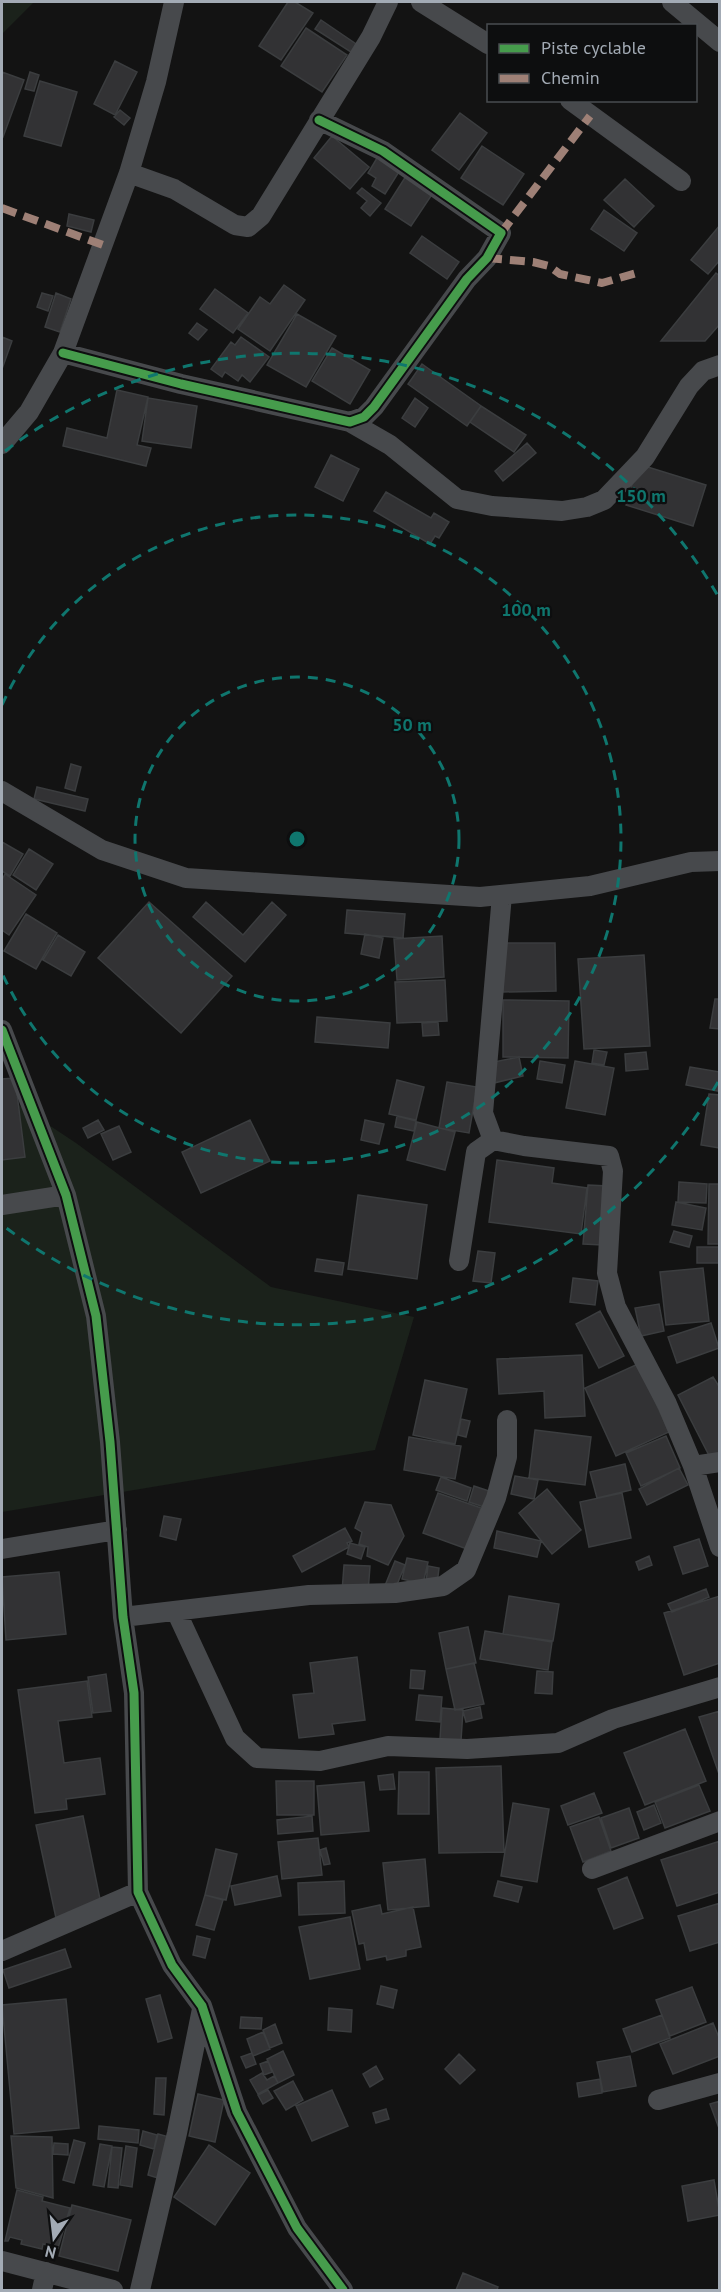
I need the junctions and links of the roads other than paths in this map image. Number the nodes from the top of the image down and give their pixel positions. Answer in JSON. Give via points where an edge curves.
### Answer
{"nodes":[{"id":1,"x":174,"y":2,"type":"edge"},
{"id":2,"x":388,"y":2,"type":"edge"},
{"id":3,"x":421,"y":2,"type":"edge"},
{"id":4,"x":672,"y":2,"type":"edge"},
{"id":5,"x":720,"y":42,"type":"edge"},
{"id":6,"x":487,"y":43,"type":"edge"},
{"id":7,"x":573,"y":102,"type":"edge"},
{"id":8,"x":319,"y":120,"type":"junction"},
{"id":9,"x":129,"y":173,"type":"junction"},
{"id":10,"x":681,"y":180,"type":"dead end"},
{"id":11,"x":63,"y":353,"type":"junction"},
{"id":12,"x":720,"y":365,"type":"edge"},
{"id":13,"x":350,"y":422,"type":"junction"},
{"id":14,"x":2,"y":444,"type":"edge"},
{"id":15,"x":2,"y":791,"type":"edge"},
{"id":16,"x":720,"y":861,"type":"edge"},
{"id":17,"x":502,"y":894,"type":"junction"},
{"id":18,"x":2,"y":1030,"type":"edge"},
{"id":19,"x":493,"y":1140,"type":"junction"},
{"id":20,"x":66,"y":1195,"type":"junction"},
{"id":21,"x":2,"y":1205,"type":"edge"},
{"id":22,"x":459,"y":1261,"type":"dead end"},
{"id":23,"x":507,"y":1420,"type":"dead end"},
{"id":24,"x":720,"y":1462,"type":"edge"},
{"id":25,"x":693,"y":1466,"type":"junction"},
{"id":26,"x":117,"y":1530,"type":"junction"},
{"id":27,"x":720,"y":1547,"type":"edge"},
{"id":28,"x":2,"y":1549,"type":"edge"},
{"id":29,"x":177,"y":1613,"type":"junction"},
{"id":30,"x":123,"y":1617,"type":"junction"},
{"id":31,"x":720,"y":1687,"type":"edge"},
{"id":32,"x":720,"y":1821,"type":"edge"},
{"id":33,"x":592,"y":1869,"type":"dead end"},
{"id":34,"x":138,"y":1892,"type":"junction"},
{"id":35,"x":2,"y":1951,"type":"edge"},
{"id":36,"x":202,"y":2006,"type":"junction"},
{"id":37,"x":720,"y":2083,"type":"edge"},
{"id":38,"x":658,"y":2100,"type":"dead end"},
{"id":39,"x":2,"y":2261,"type":"edge"},
{"id":40,"x":44,"y":2281,"type":"edge"},
{"id":41,"x":113,"y":2290,"type":"edge"},
{"id":42,"x":140,"y":2290,"type":"edge"},
{"id":43,"x":343,"y":2290,"type":"edge"}],
"edges":[{"from":1,"to":9,"type":"street"},
{"from":2,"to":8,"type":"street"},
{"from":3,"to":6,"type":"street"},
{"from":4,"to":5,"type":"street"},
{"from":7,"to":10,"type":"street"},
{"from":8,"to":9,"type":"street","via":[[261,216],[248,227],[235,225],[174,189]]},
{"from":8,"to":13,"type":"street","via":[[383,151],[501,233],[487,258],[374,407],[364,417]]},
{"from":9,"to":11,"type":"street"},
{"from":11,"to":13,"type":"street"},
{"from":11,"to":14,"type":"street","via":[[29,412]]},
{"from":12,"to":13,"type":"street","via":[[703,371],[689,386],[645,458],[604,500],[562,511],[457,499],[419,466]]},
{"from":15,"to":17,"type":"street","via":[[102,850],[186,878],[480,897]]},
{"from":16,"to":17,"type":"street","via":[[691,862],[590,886]]},
{"from":17,"to":19,"type":"street","via":[[483,1113]]},
{"from":18,"to":20,"type":"street"},
{"from":19,"to":22,"type":"street","via":[[476,1152]]},
{"from":19,"to":25,"type":"street","via":[[609,1156],[613,1171],[607,1273],[616,1307],[667,1404]]},
{"from":20,"to":21,"type":"street"},
{"from":20,"to":26,"type":"street","via":[[96,1316]]},
{"from":23,"to":29,"type":"street","via":[[507,1457],[496,1498],[466,1570],[443,1586],[395,1593],[309,1595]]},
{"from":24,"to":25,"type":"street"},
{"from":25,"to":27,"type":"street"},
{"from":26,"to":28,"type":"street"},
{"from":26,"to":30,"type":"street"},
{"from":29,"to":30,"type":"street"},
{"from":29,"to":31,"type":"street","via":[[235,1738],[257,1758],[320,1761],[388,1746],[467,1749],[558,1743],[613,1719]]},
{"from":30,"to":34,"type":"street","via":[[134,1693]]},
{"from":32,"to":33,"type":"street"},
{"from":34,"to":35,"type":"street"},
{"from":34,"to":36,"type":"street","via":[[171,1965]]},
{"from":36,"to":42,"type":"street"},
{"from":36,"to":43,"type":"street","via":[[237,2112],[297,2228]]},
{"from":37,"to":38,"type":"street"},
{"from":39,"to":40,"type":"street"},
{"from":40,"to":41,"type":"street"}]}
